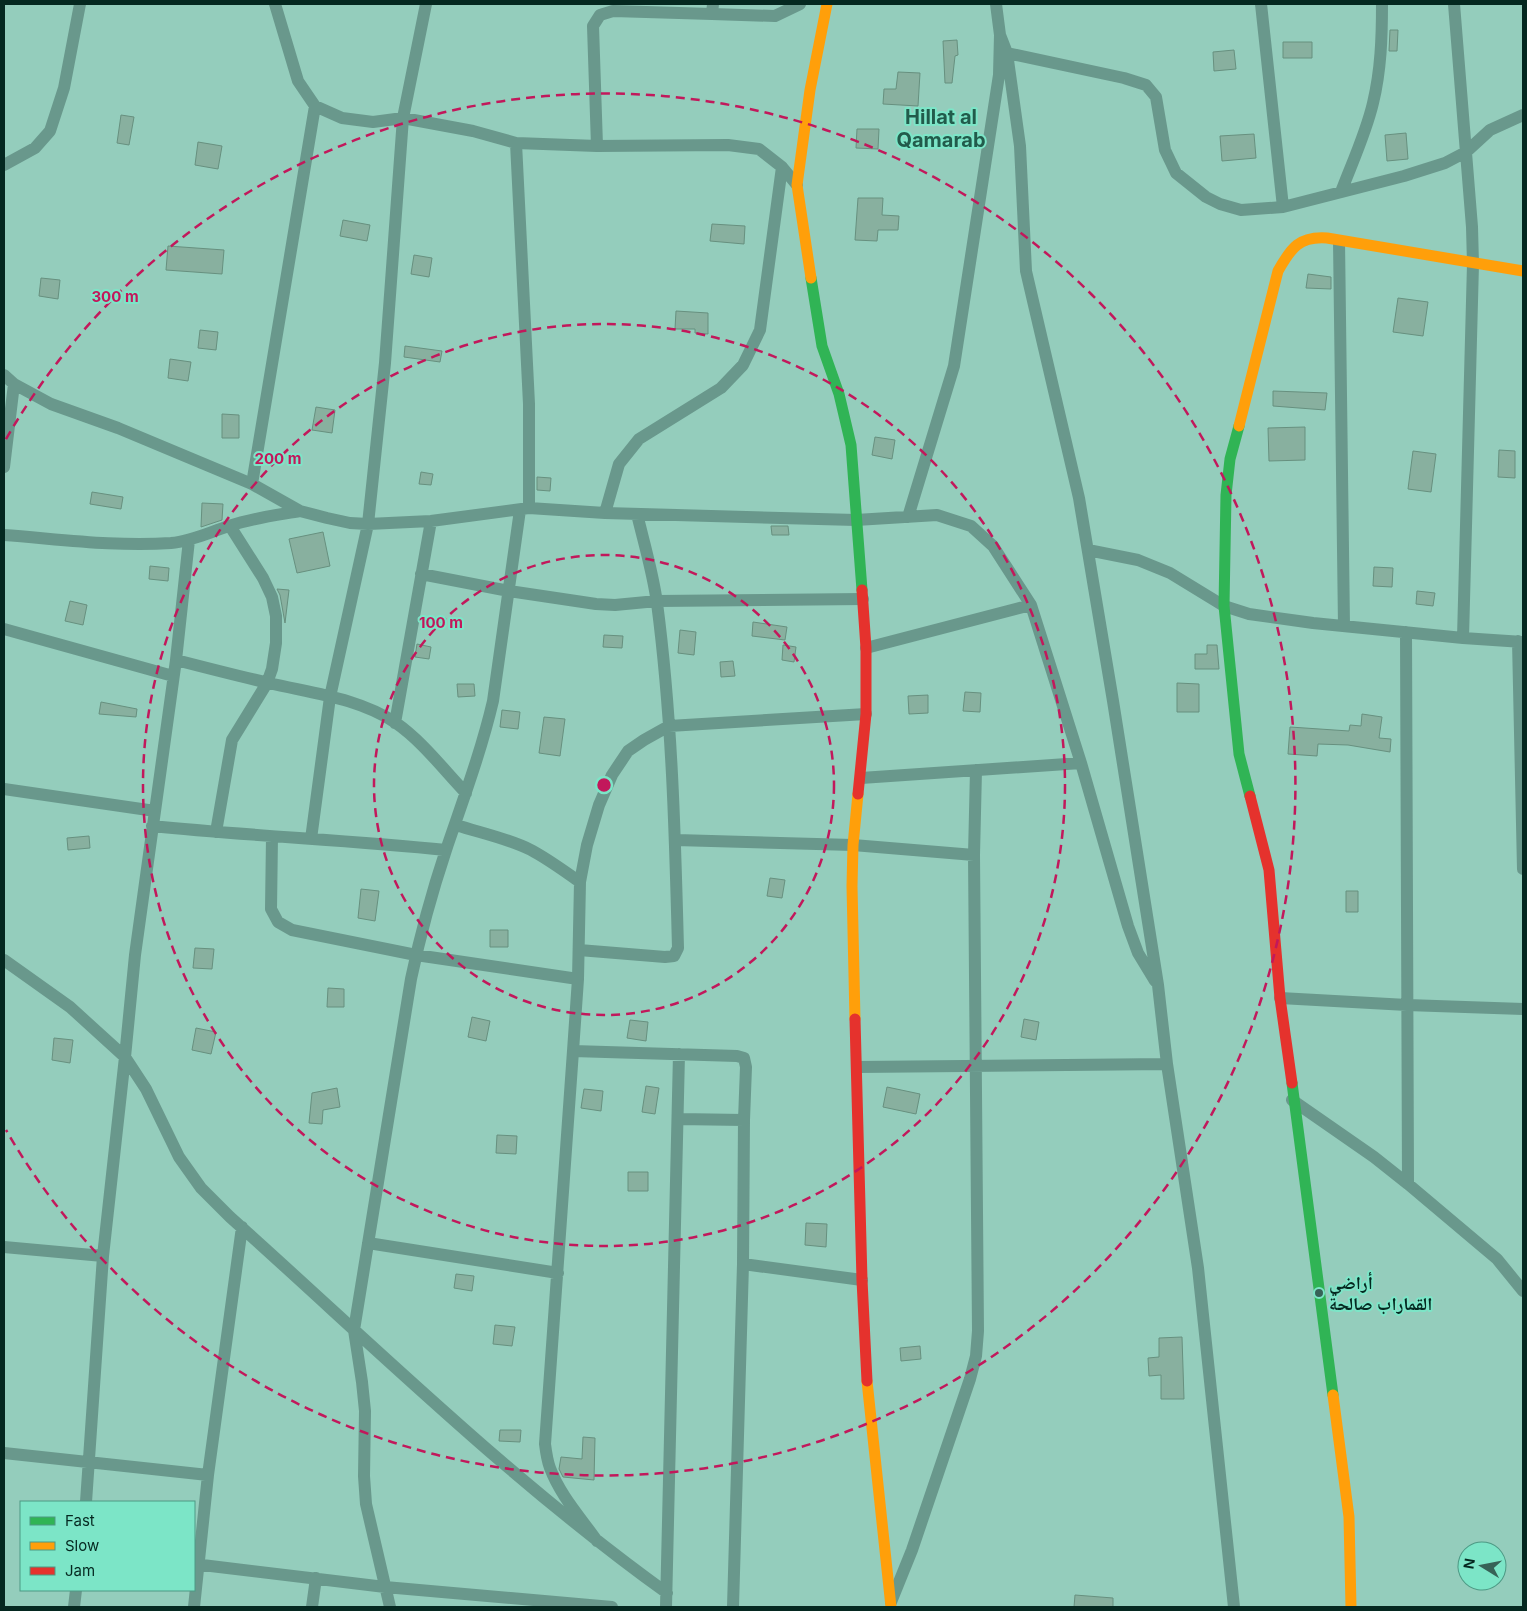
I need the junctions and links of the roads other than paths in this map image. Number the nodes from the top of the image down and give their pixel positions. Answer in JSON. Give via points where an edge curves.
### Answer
{"nodes":[{"id":1,"x":80,"y":4,"type":"edge"},
{"id":2,"x":275,"y":4,"type":"edge"},
{"id":3,"x":426,"y":4,"type":"edge"},
{"id":4,"x":800,"y":4,"type":"edge"},
{"id":5,"x":827,"y":4,"type":"edge"},
{"id":6,"x":996,"y":4,"type":"edge"},
{"id":7,"x":1261,"y":4,"type":"edge"},
{"id":8,"x":1382,"y":4,"type":"edge"},
{"id":9,"x":1454,"y":4,"type":"edge"},
{"id":10,"x":713,"y":9,"type":"edge"},
{"id":11,"x":1000,"y":35,"type":"junction"},
{"id":12,"x":1007,"y":53,"type":"junction"},
{"id":13,"x":315,"y":106,"type":"junction"},
{"id":14,"x":1523,"y":115,"type":"edge"},
{"id":15,"x":403,"y":118,"type":"junction"},
{"id":16,"x":516,"y":143,"type":"junction"},
{"id":17,"x":597,"y":146,"type":"junction"},
{"id":18,"x":1466,"y":152,"type":"junction"},
{"id":19,"x":4,"y":165,"type":"edge"},
{"id":20,"x":782,"y":167,"type":"junction"},
{"id":21,"x":797,"y":185,"type":"junction"},
{"id":22,"x":1341,"y":192,"type":"junction"},
{"id":23,"x":1283,"y":207,"type":"junction"},
{"id":24,"x":1339,"y":241,"type":"junction"},
{"id":25,"x":1473,"y":264,"type":"junction"},
{"id":26,"x":1523,"y":271,"type":"edge"},
{"id":27,"x":4,"y":374,"type":"edge"},
{"id":28,"x":14,"y":384,"type":"junction"},
{"id":29,"x":4,"y":467,"type":"edge"},
{"id":30,"x":252,"y":484,"type":"junction"},
{"id":31,"x":525,"y":509,"type":"junction"},
{"id":32,"x":300,"y":511,"type":"junction"},
{"id":33,"x":605,"y":513,"type":"junction"},
{"id":34,"x":637,"y":514,"type":"junction"},
{"id":35,"x":908,"y":517,"type":"junction"},
{"id":36,"x":856,"y":520,"type":"junction"},
{"id":37,"x":431,"y":521,"type":"junction"},
{"id":38,"x":368,"y":524,"type":"junction"},
{"id":39,"x":230,"y":526,"type":"junction"},
{"id":40,"x":4,"y":535,"type":"edge"},
{"id":41,"x":189,"y":540,"type":"junction"},
{"id":42,"x":1088,"y":550,"type":"junction"},
{"id":43,"x":421,"y":574,"type":"junction"},
{"id":44,"x":509,"y":591,"type":"junction"},
{"id":45,"x":863,"y":600,"type":"junction"},
{"id":46,"x":657,"y":601,"type":"junction"},
{"id":47,"x":1031,"y":605,"type":"junction"},
{"id":48,"x":1224,"y":606,"type":"junction"},
{"id":49,"x":1344,"y":626,"type":"junction"},
{"id":50,"x":4,"y":629,"type":"edge"},
{"id":51,"x":1406,"y":632,"type":"junction"},
{"id":52,"x":1463,"y":638,"type":"junction"},
{"id":53,"x":1520,"y":641,"type":"edge"},
{"id":54,"x":866,"y":648,"type":"junction"},
{"id":55,"x":176,"y":660,"type":"junction"},
{"id":56,"x":173,"y":676,"type":"junction"},
{"id":57,"x":267,"y":683,"type":"junction"},
{"id":58,"x":330,"y":697,"type":"junction"},
{"id":59,"x":866,"y":714,"type":"junction"},
{"id":60,"x":395,"y":723,"type":"junction"},
{"id":61,"x":670,"y":726,"type":"junction"},
{"id":62,"x":1081,"y":763,"type":"junction"},
{"id":63,"x":976,"y":770,"type":"junction"},
{"id":64,"x":861,"y":778,"type":"junction"},
{"id":65,"x":4,"y":789,"type":"edge"},
{"id":66,"x":466,"y":793,"type":"junction"},
{"id":67,"x":154,"y":811,"type":"junction"},
{"id":68,"x":456,"y":825,"type":"junction"},
{"id":69,"x":152,"y":826,"type":"junction"},
{"id":70,"x":216,"y":832,"type":"junction"},
{"id":71,"x":272,"y":837,"type":"junction"},
{"id":72,"x":311,"y":839,"type":"junction"},
{"id":73,"x":676,"y":840,"type":"junction"},
{"id":74,"x":853,"y":846,"type":"junction"},
{"id":75,"x":446,"y":850,"type":"junction"},
{"id":76,"x":974,"y":855,"type":"junction"},
{"id":77,"x":1523,"y":869,"type":"edge"},
{"id":78,"x":580,"y":882,"type":"junction"},
{"id":79,"x":578,"y":950,"type":"junction"},
{"id":80,"x":416,"y":955,"type":"junction"},
{"id":81,"x":4,"y":960,"type":"edge"},
{"id":82,"x":578,"y":979,"type":"junction"},
{"id":83,"x":1158,"y":985,"type":"junction"},
{"id":84,"x":1280,"y":998,"type":"junction"},
{"id":85,"x":1407,"y":1005,"type":"junction"},
{"id":86,"x":1523,"y":1009,"type":"edge"},
{"id":87,"x":573,"y":1051,"type":"junction"},
{"id":88,"x":680,"y":1054,"type":"junction"},
{"id":89,"x":125,"y":1058,"type":"junction"},
{"id":90,"x":1167,"y":1064,"type":"junction"},
{"id":91,"x":976,"y":1066,"type":"junction"},
{"id":92,"x":857,"y":1067,"type":"junction"},
{"id":93,"x":1292,"y":1100,"type":"junction"},
{"id":94,"x":678,"y":1119,"type":"junction"},
{"id":95,"x":744,"y":1120,"type":"junction"},
{"id":96,"x":1408,"y":1184,"type":"junction"},
{"id":97,"x":242,"y":1227,"type":"junction"},
{"id":98,"x":368,"y":1243,"type":"junction"},
{"id":99,"x":4,"y":1247,"type":"edge"},
{"id":100,"x":103,"y":1256,"type":"junction"},
{"id":101,"x":743,"y":1264,"type":"junction"},
{"id":102,"x":558,"y":1273,"type":"junction"},
{"id":103,"x":862,"y":1280,"type":"junction"},
{"id":104,"x":1523,"y":1291,"type":"edge"},
{"id":105,"x":354,"y":1330,"type":"junction"},
{"id":106,"x":4,"y":1453,"type":"edge"},
{"id":107,"x":89,"y":1463,"type":"junction"},
{"id":108,"x":208,"y":1475,"type":"junction"},
{"id":109,"x":86,"y":1501,"type":"edge"},
{"id":110,"x":597,"y":1541,"type":"junction"},
{"id":111,"x":197,"y":1564,"type":"edge"},
{"id":112,"x":316,"y":1578,"type":"junction"},
{"id":113,"x":385,"y":1587,"type":"junction"},
{"id":114,"x":76,"y":1591,"type":"edge"},
{"id":115,"x":667,"y":1593,"type":"junction"},
{"id":116,"x":542,"y":1604,"type":"edge"},
{"id":117,"x":891,"y":1605,"type":"edge"},
{"id":118,"x":74,"y":1607,"type":"edge"},
{"id":119,"x":194,"y":1607,"type":"edge"},
{"id":120,"x":312,"y":1607,"type":"edge"},
{"id":121,"x":390,"y":1607,"type":"edge"},
{"id":122,"x":612,"y":1607,"type":"edge"},
{"id":123,"x":666,"y":1607,"type":"edge"},
{"id":124,"x":733,"y":1607,"type":"edge"},
{"id":125,"x":1234,"y":1607,"type":"edge"},
{"id":126,"x":1352,"y":1607,"type":"edge"}],
"edges":[{"from":1,"to":19,"type":"street","via":[[64,88],[50,131],[35,148]]},
{"from":2,"to":13,"type":"street","via":[[298,81]]},
{"from":3,"to":15,"type":"street"},
{"from":4,"to":10,"type":"street","via":[[775,16]]},
{"from":5,"to":21,"type":"street","via":[[810,90]]},
{"from":6,"to":11,"type":"street"},
{"from":7,"to":23,"type":"street"},
{"from":8,"to":22,"type":"street","via":[[1382,36],[1373,102]]},
{"from":9,"to":18,"type":"street"},
{"from":10,"to":17,"type":"street","via":[[613,11],[600,15],[593,26]]},
{"from":11,"to":12,"type":"street"},
{"from":11,"to":35,"type":"street","via":[[998,75],[954,366]]},
{"from":12,"to":23,"type":"street","via":[[1146,85],[1156,97],[1165,150],[1176,173],[1220,204],[1241,210]]},
{"from":12,"to":42,"type":"street","via":[[1020,146],[1026,271]]},
{"from":13,"to":15,"type":"street","via":[[342,118],[373,122]]},
{"from":13,"to":30,"type":"street"},
{"from":14,"to":18,"type":"street","via":[[1490,130]]},
{"from":15,"to":16,"type":"street","via":[[474,131]]},
{"from":15,"to":38,"type":"street","via":[[385,363]]},
{"from":16,"to":17,"type":"street"},
{"from":16,"to":31,"type":"street","via":[[529,404]]},
{"from":17,"to":20,"type":"street","via":[[728,145],[758,149]]},
{"from":18,"to":22,"type":"street","via":[[1445,163]]},
{"from":18,"to":25,"type":"street"},
{"from":20,"to":21,"type":"street"},
{"from":20,"to":33,"type":"street","via":[[760,330],[743,365],[721,388],[639,439],[620,464]]},
{"from":21,"to":36,"type":"street","via":[[822,346],[839,394],[851,445]]},
{"from":22,"to":23,"type":"street"},
{"from":24,"to":25,"type":"street"},
{"from":24,"to":48,"type":"street","via":[[1311,238],[1298,243],[1287,254],[1278,271],[1230,459],[1226,495]]},
{"from":24,"to":49,"type":"street"},
{"from":25,"to":26,"type":"street"},
{"from":25,"to":52,"type":"street"},
{"from":27,"to":28,"type":"street"},
{"from":28,"to":29,"type":"street"},
{"from":28,"to":30,"type":"street","via":[[51,404]]},
{"from":30,"to":32,"type":"street"},
{"from":31,"to":33,"type":"street"},
{"from":31,"to":37,"type":"street"},
{"from":31,"to":44,"type":"street"},
{"from":32,"to":38,"type":"street"},
{"from":32,"to":39,"type":"street"},
{"from":33,"to":34,"type":"street"},
{"from":34,"to":36,"type":"street"},
{"from":34,"to":46,"type":"street"},
{"from":35,"to":36,"type":"street"},
{"from":35,"to":47,"type":"street","via":[[938,515],[971,526],[993,546]]},
{"from":36,"to":45,"type":"street"},
{"from":37,"to":38,"type":"street"},
{"from":37,"to":43,"type":"street"},
{"from":38,"to":58,"type":"street"},
{"from":39,"to":41,"type":"street"},
{"from":39,"to":57,"type":"street","via":[[272,597],[276,642]]},
{"from":40,"to":41,"type":"street","via":[[106,543]]},
{"from":41,"to":55,"type":"street"},
{"from":42,"to":48,"type":"street","via":[[1138,560],[1170,573]]},
{"from":42,"to":83,"type":"street"},
{"from":43,"to":44,"type":"street"},
{"from":43,"to":60,"type":"street"},
{"from":44,"to":46,"type":"street","via":[[596,604]]},
{"from":44,"to":66,"type":"street","via":[[493,701]]},
{"from":45,"to":46,"type":"street"},
{"from":45,"to":54,"type":"street"},
{"from":46,"to":61,"type":"street"},
{"from":47,"to":54,"type":"street"},
{"from":47,"to":62,"type":"street"},
{"from":48,"to":49,"type":"street","via":[[1249,614]]},
{"from":48,"to":84,"type":"street","via":[[1239,754],[1269,870]]},
{"from":49,"to":51,"type":"street"},
{"from":50,"to":56,"type":"street"},
{"from":51,"to":52,"type":"street"},
{"from":51,"to":85,"type":"street"},
{"from":52,"to":53,"type":"street"},
{"from":53,"to":77,"type":"street"},
{"from":54,"to":59,"type":"street"},
{"from":55,"to":56,"type":"street"},
{"from":55,"to":57,"type":"street"},
{"from":56,"to":67,"type":"street"},
{"from":57,"to":58,"type":"street"},
{"from":57,"to":70,"type":"street","via":[[232,740]]},
{"from":58,"to":60,"type":"street","via":[[363,706]]},
{"from":58,"to":72,"type":"street"},
{"from":59,"to":61,"type":"street"},
{"from":59,"to":64,"type":"street"},
{"from":60,"to":66,"type":"street"},
{"from":61,"to":73,"type":"street"},
{"from":61,"to":78,"type":"street","via":[[628,751],[612,775],[599,805]]},
{"from":62,"to":63,"type":"street"},
{"from":62,"to":83,"type":"street","via":[[1128,926],[1138,953]]},
{"from":63,"to":64,"type":"street"},
{"from":63,"to":76,"type":"street"},
{"from":64,"to":74,"type":"street"},
{"from":65,"to":67,"type":"street"},
{"from":66,"to":68,"type":"street"},
{"from":67,"to":69,"type":"street"},
{"from":68,"to":75,"type":"street"},
{"from":68,"to":78,"type":"street","via":[[529,849]]},
{"from":69,"to":70,"type":"street"},
{"from":69,"to":89,"type":"street"},
{"from":70,"to":71,"type":"street"},
{"from":71,"to":72,"type":"street"},
{"from":71,"to":80,"type":"street","via":[[271,909],[278,922],[292,930]]},
{"from":72,"to":75,"type":"street"},
{"from":73,"to":74,"type":"street"},
{"from":73,"to":79,"type":"street","via":[[678,948],[674,956]]},
{"from":74,"to":76,"type":"street"},
{"from":74,"to":92,"type":"street"},
{"from":75,"to":80,"type":"street"},
{"from":76,"to":91,"type":"street"},
{"from":78,"to":79,"type":"street"},
{"from":79,"to":82,"type":"street"},
{"from":80,"to":82,"type":"street"},
{"from":80,"to":98,"type":"street"},
{"from":81,"to":89,"type":"street","via":[[70,1007]]},
{"from":82,"to":87,"type":"street"},
{"from":83,"to":90,"type":"street"},
{"from":84,"to":85,"type":"street"},
{"from":84,"to":93,"type":"street"},
{"from":85,"to":86,"type":"street"},
{"from":85,"to":96,"type":"street"},
{"from":87,"to":88,"type":"street"},
{"from":87,"to":102,"type":"street"},
{"from":88,"to":94,"type":"street"},
{"from":88,"to":95,"type":"street","via":[[744,1058]]},
{"from":89,"to":97,"type":"street","via":[[146,1089],[179,1157],[201,1188]]},
{"from":89,"to":100,"type":"street"},
{"from":90,"to":91,"type":"street"},
{"from":90,"to":125,"type":"street","via":[[1198,1268]]},
{"from":91,"to":92,"type":"street"},
{"from":91,"to":117,"type":"street","via":[[976,1356],[951,1437]]},
{"from":92,"to":103,"type":"street"},
{"from":93,"to":96,"type":"street"},
{"from":93,"to":126,"type":"street","via":[[1349,1517]]},
{"from":94,"to":95,"type":"street"},
{"from":94,"to":115,"type":"street"},
{"from":95,"to":101,"type":"street"},
{"from":96,"to":104,"type":"street","via":[[1497,1259]]},
{"from":97,"to":105,"type":"street"},
{"from":97,"to":108,"type":"street"},
{"from":98,"to":102,"type":"street"},
{"from":98,"to":105,"type":"street"},
{"from":99,"to":100,"type":"street"},
{"from":100,"to":107,"type":"street"},
{"from":101,"to":103,"type":"street"},
{"from":101,"to":124,"type":"street"},
{"from":102,"to":110,"type":"street","via":[[545,1444],[555,1479]]},
{"from":103,"to":117,"type":"street","via":[[868,1397]]},
{"from":105,"to":110,"type":"street"},
{"from":105,"to":113,"type":"street","via":[[365,1411],[366,1504]]},
{"from":106,"to":107,"type":"street"},
{"from":107,"to":108,"type":"street"},
{"from":107,"to":109,"type":"street"},
{"from":108,"to":111,"type":"street"},
{"from":110,"to":115,"type":"street"},
{"from":111,"to":112,"type":"street"},
{"from":111,"to":119,"type":"street"},
{"from":112,"to":113,"type":"street"},
{"from":112,"to":120,"type":"street"},
{"from":113,"to":116,"type":"street"},
{"from":113,"to":121,"type":"street"},
{"from":114,"to":118,"type":"street"},
{"from":115,"to":123,"type":"street"},
{"from":116,"to":122,"type":"street"}]}
